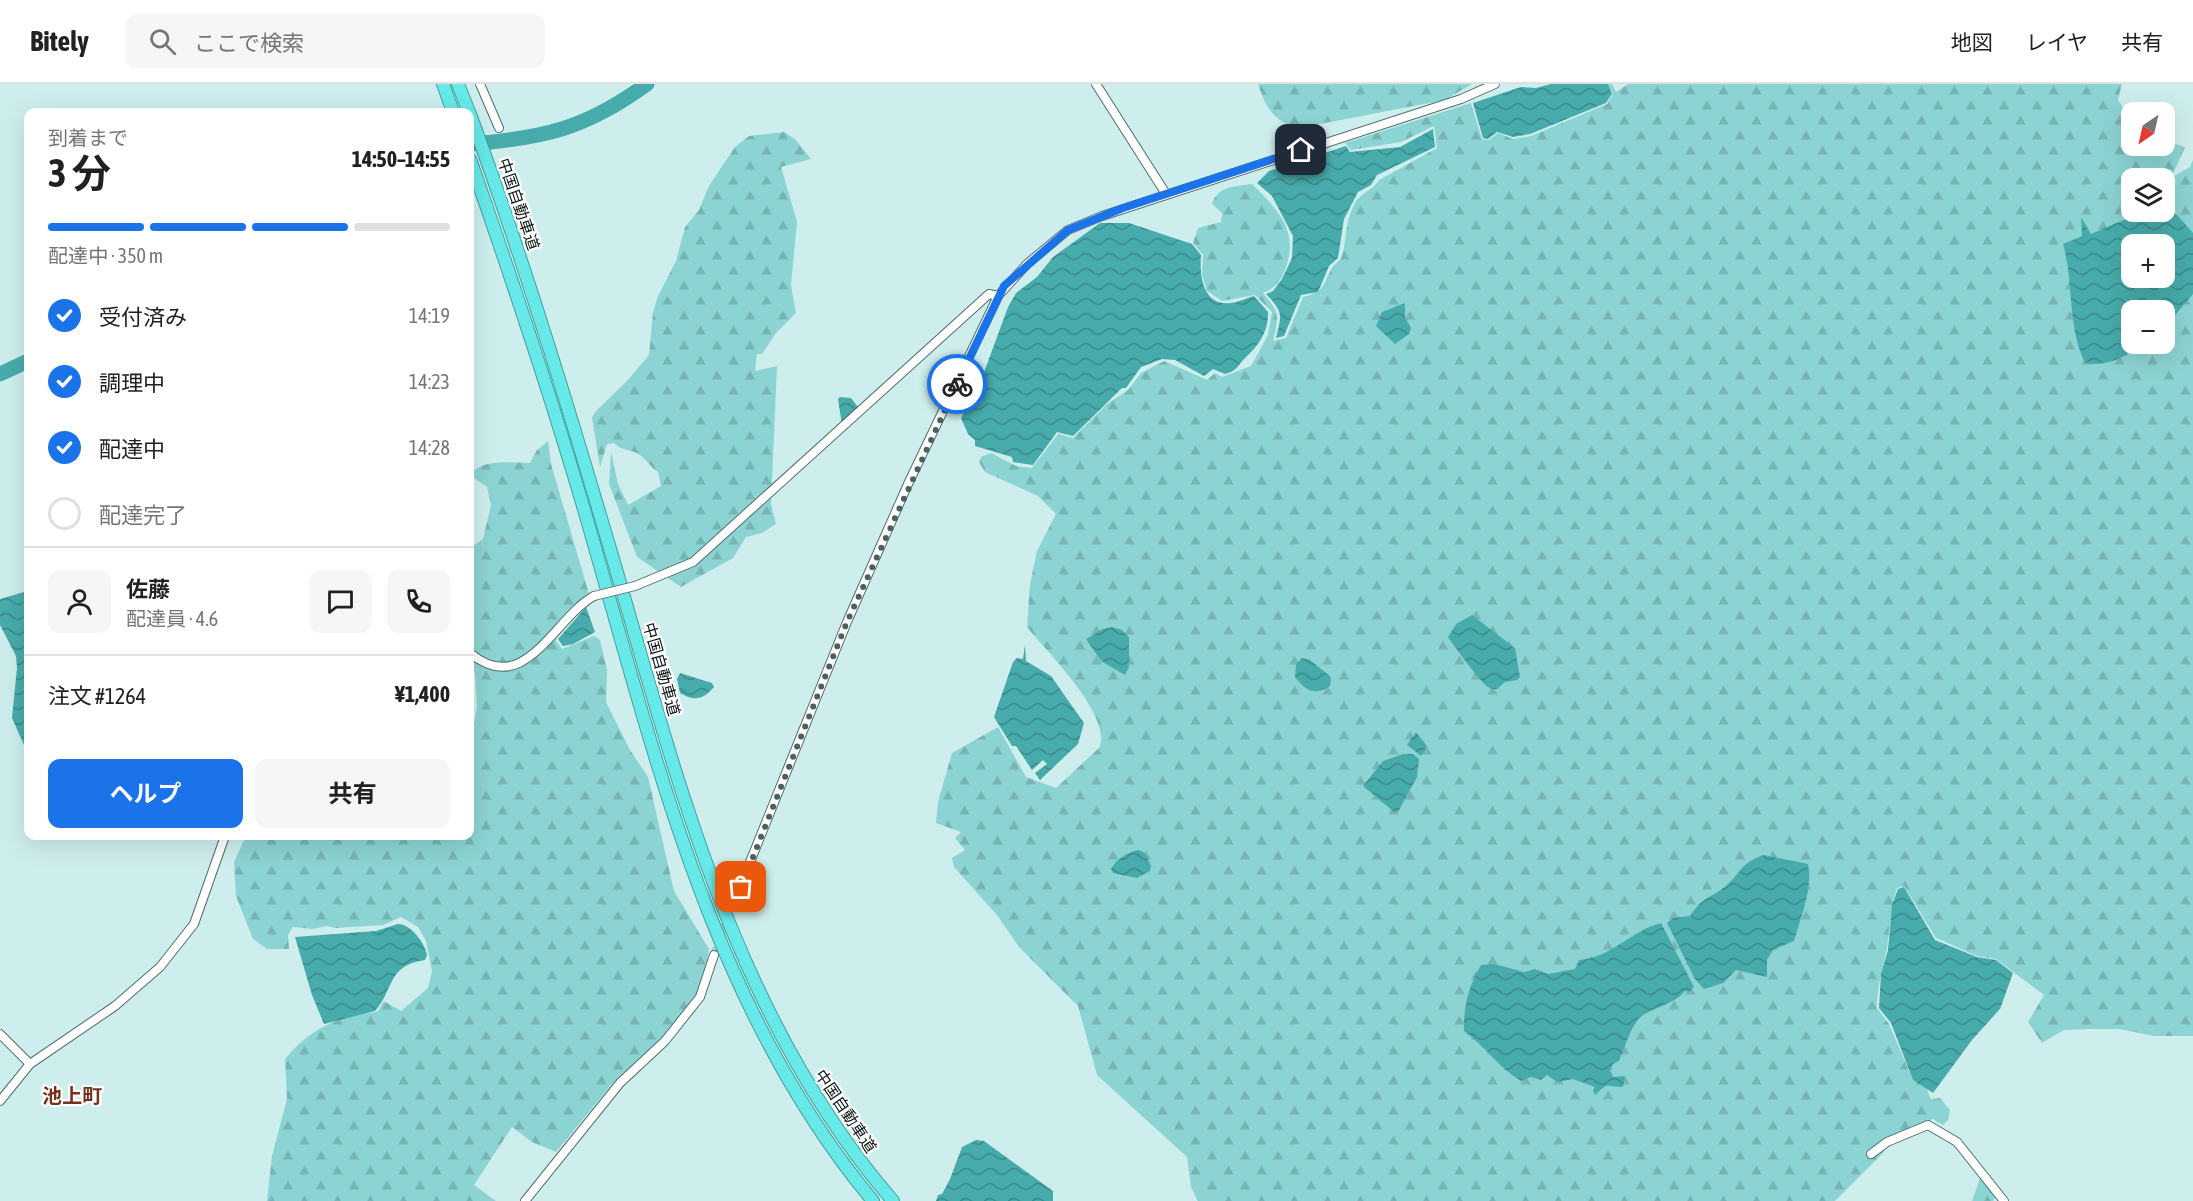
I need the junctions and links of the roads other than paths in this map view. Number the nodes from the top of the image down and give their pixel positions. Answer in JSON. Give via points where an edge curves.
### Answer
{"nodes":[{"id":1,"x":443,"y":84,"type":"edge"},
{"id":2,"x":458,"y":84,"type":"edge"},
{"id":3,"x":480,"y":84,"type":"edge"},
{"id":4,"x":1096,"y":84,"type":"edge"},
{"id":5,"x":1495,"y":84,"type":"edge"},
{"id":6,"x":452,"y":108,"type":"edge"},
{"id":7,"x":467,"y":108,"type":"edge"},
{"id":8,"x":474,"y":127,"type":"edge"},
{"id":9,"x":499,"y":128,"type":"dead end"},
{"id":10,"x":474,"y":171,"type":"edge"},
{"id":11,"x":1167,"y":194,"type":"junction"},
{"id":12,"x":998,"y":296,"type":"junction"},
{"id":13,"x":474,"y":656,"type":"edge"},
{"id":14,"x":224,"y":840,"type":"edge"},
{"id":15,"x":733,"y":904,"type":"tunnel mouth"},
{"id":16,"x":714,"y":954,"type":"tunnel mouth"},
{"id":17,"x":0,"y":1034,"type":"edge"},
{"id":18,"x":30,"y":1064,"type":"junction"},
{"id":19,"x":0,"y":1101,"type":"edge"},
{"id":20,"x":1871,"y":1154,"type":"dead end"},
{"id":21,"x":525,"y":1201,"type":"edge"},
{"id":22,"x":873,"y":1201,"type":"edge"},
{"id":23,"x":892,"y":1201,"type":"edge"},
{"id":24,"x":2004,"y":1201,"type":"edge"}],
"edges":[{"from":1,"to":6,"type":"highway"},
{"from":2,"to":7,"type":"highway","name":"中国自動車道"},
{"from":3,"to":9,"type":"street"},
{"from":4,"to":11,"type":"street"},
{"from":5,"to":11,"type":"street","via":[[1461,99]]},
{"from":8,"to":23,"type":"highway","name":"中国自動車道","via":[[552,357],[670,756],[715,889],[741,953],[793,1059],[841,1136]]},
{"from":10,"to":22,"type":"highway","name":"中国自動車道","via":[[554,410],[656,761],[701,894],[778,1063],[830,1146]]},
{"from":11,"to":12,"type":"street","via":[[1068,230],[1027,264]]},
{"from":12,"to":13,"type":"street","bridge":true,"via":[[989,294],[693,562],[581,603],[545,644],[516,665],[497,667]]},
{"from":12,"to":15,"type":"street","via":[[847,622]]},
{"from":14,"to":18,"type":"street","via":[[194,924],[160,967],[115,1006]]},
{"from":16,"to":21,"type":"street","via":[[700,997],[665,1041],[620,1083]]},
{"from":17,"to":18,"type":"street"},
{"from":18,"to":19,"type":"street"},
{"from":20,"to":24,"type":"street","via":[[1887,1142],[1928,1125],[1957,1142]]}]}
